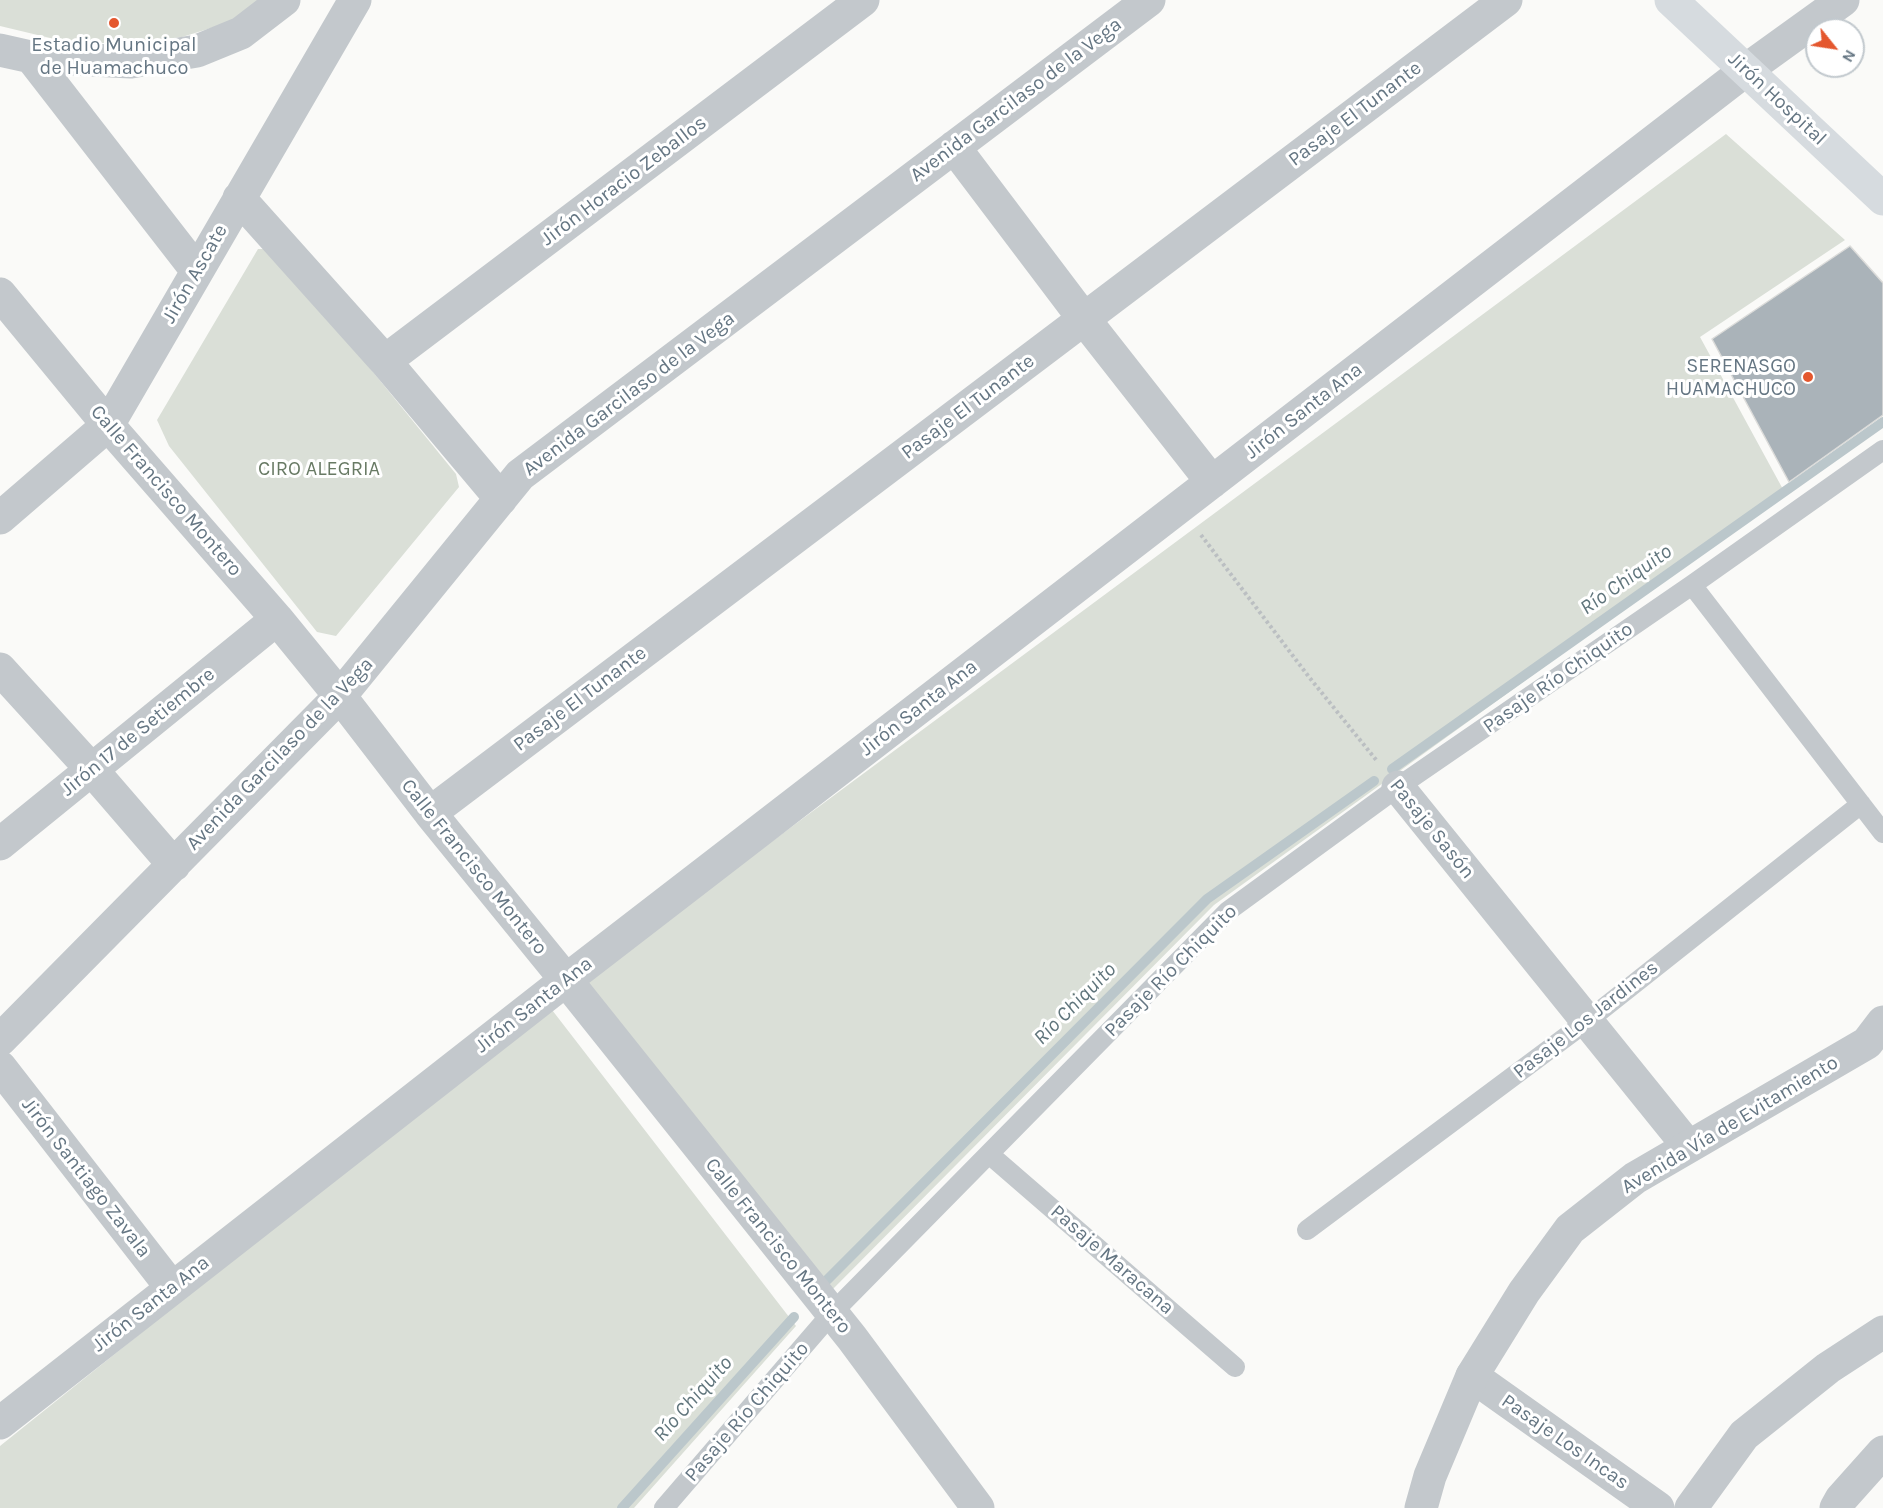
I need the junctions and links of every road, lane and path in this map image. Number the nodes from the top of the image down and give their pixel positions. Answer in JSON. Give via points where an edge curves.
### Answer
{"nodes":[{"id":1,"x":284,"y":0,"type":"edge"},
{"id":2,"x":356,"y":0,"type":"edge"},
{"id":3,"x":381,"y":0,"type":"edge"},
{"id":4,"x":1149,"y":0,"type":"edge"},
{"id":5,"x":1506,"y":0,"type":"edge"},
{"id":6,"x":1671,"y":0,"type":"edge"},
{"id":7,"x":1843,"y":0,"type":"edge"},
{"id":8,"x":843,"y":6,"type":"edge"},
{"id":9,"x":339,"y":28,"type":"junction"},
{"id":10,"x":15,"y":53,"type":"edge"},
{"id":11,"x":1746,"y":70,"type":"junction"},
{"id":12,"x":954,"y":147,"type":"junction"},
{"id":13,"x":238,"y":198,"type":"junction"},
{"id":14,"x":1883,"y":199,"type":"edge"},
{"id":15,"x":197,"y":271,"type":"junction"},
{"id":16,"x":0,"y":294,"type":"edge"},
{"id":17,"x":1084,"y":319,"type":"junction"},
{"id":18,"x":385,"y":361,"type":"junction"},
{"id":19,"x":108,"y":425,"type":"junction"},
{"id":20,"x":1883,"y":450,"type":"edge"},
{"id":21,"x":1212,"y":482,"type":"junction"},
{"id":22,"x":501,"y":499,"type":"junction"},
{"id":23,"x":1180,"y":507,"type":"junction"},
{"id":24,"x":0,"y":518,"type":"edge"},
{"id":25,"x":1692,"y":585,"type":"junction"},
{"id":26,"x":277,"y":619,"type":"junction"},
{"id":27,"x":0,"y":669,"type":"edge"},
{"id":28,"x":340,"y":696,"type":"junction"},
{"id":29,"x":92,"y":770,"type":"junction"},
{"id":30,"x":1398,"y":787,"type":"junction"},
{"id":31,"x":1861,"y":804,"type":"junction"},
{"id":32,"x":430,"y":813,"type":"junction"},
{"id":33,"x":1883,"y":833,"type":"edge"},
{"id":34,"x":0,"y":844,"type":"edge"},
{"id":35,"x":174,"y":865,"type":"junction"},
{"id":36,"x":566,"y":980,"type":"junction"},
{"id":37,"x":1586,"y":1022,"type":"junction"},
{"id":38,"x":1883,"y":1022,"type":"edge"},
{"id":39,"x":0,"y":1040,"type":"edge"},
{"id":40,"x":0,"y":1067,"type":"edge"},
{"id":41,"x":1688,"y":1146,"type":"junction"},
{"id":42,"x":989,"y":1154,"type":"junction"},
{"id":43,"x":1307,"y":1230,"type":"dead end"},
{"id":44,"x":172,"y":1288,"type":"junction"},
{"id":45,"x":832,"y":1313,"type":"junction"},
{"id":46,"x":1883,"y":1332,"type":"edge"},
{"id":47,"x":1235,"y":1366,"type":"dead end"},
{"id":48,"x":1472,"y":1376,"type":"junction"},
{"id":49,"x":0,"y":1423,"type":"edge"},
{"id":50,"x":1883,"y":1452,"type":"edge"},
{"id":51,"x":1645,"y":1504,"type":"edge"},
{"id":52,"x":664,"y":1508,"type":"edge"},
{"id":53,"x":978,"y":1508,"type":"edge"},
{"id":54,"x":1421,"y":1508,"type":"edge"},
{"id":55,"x":1691,"y":1508,"type":"edge"},
{"id":56,"x":1836,"y":1508,"type":"edge"}],
"edges":[{"from":1,"to":10,"type":"street","via":[[241,33],[197,51],[131,62]]},
{"from":2,"to":9,"type":"street","name":"Jirón Ascate"},
{"from":3,"to":9,"type":"street"},
{"from":4,"to":12,"type":"street","name":"Avenida Garcilaso de la Vega"},
{"from":5,"to":17,"type":"street","name":"Pasaje El Tunante"},
{"from":6,"to":11,"type":"highway","name":"Jirón Hospital"},
{"from":7,"to":11,"type":"street","name":"Jirón Santa Ana"},
{"from":8,"to":18,"type":"street","name":"Jirón Horacio Zeballos"},
{"from":9,"to":13,"type":"street","name":"Jirón Ascate"},
{"from":10,"to":15,"type":"street"},
{"from":11,"to":14,"type":"highway","name":"Jirón Hospital"},
{"from":11,"to":21,"type":"street","name":"Jirón Santa Ana"},
{"from":12,"to":17,"type":"street"},
{"from":12,"to":22,"type":"street","name":"Avenida Garcilaso de la Vega","via":[[520,476]]},
{"from":13,"to":15,"type":"street","name":"Jirón Ascate"},
{"from":13,"to":18,"type":"street"},
{"from":15,"to":19,"type":"street","name":"Jirón Ascate"},
{"from":16,"to":19,"type":"street","name":"Calle Francisco Montero"},
{"from":17,"to":21,"type":"street"},
{"from":17,"to":32,"type":"street","name":"Pasaje El Tunante"},
{"from":18,"to":22,"type":"street"},
{"from":19,"to":24,"type":"street","name":"Jirón Ascate"},
{"from":19,"to":26,"type":"street","name":"Calle Francisco Montero"},
{"from":20,"to":25,"type":"lane","name":"Pasaje Río Chiquito"},
{"from":21,"to":23,"type":"street","name":"Jirón Santa Ana"},
{"from":22,"to":28,"type":"street","name":"Avenida Garcilaso de la Vega"},
{"from":23,"to":30,"type":"path","name":"Pasaje Sasón"},
{"from":23,"to":36,"type":"street","name":"Jirón Santa Ana"},
{"from":25,"to":30,"type":"lane","name":"Pasaje Río Chiquito"},
{"from":25,"to":31,"type":"lane"},
{"from":26,"to":28,"type":"street","name":"Calle Francisco Montero"},
{"from":26,"to":29,"type":"street","name":"Jirón 17 de Setiembre"},
{"from":27,"to":29,"type":"street"},
{"from":28,"to":32,"type":"street","name":"Calle Francisco Montero"},
{"from":28,"to":35,"type":"street","name":"Avenida Garcilaso de la Vega"},
{"from":29,"to":34,"type":"street","name":"Jirón 17 de Setiembre"},
{"from":29,"to":35,"type":"street"},
{"from":30,"to":37,"type":"street","name":"Pasaje Sasón"},
{"from":30,"to":42,"type":"lane","name":"Pasaje Río Chiquito","via":[[1228,911]]},
{"from":31,"to":33,"type":"lane"},
{"from":31,"to":37,"type":"lane","name":"Pasaje Los Jardines"},
{"from":32,"to":36,"type":"street","name":"Calle Francisco Montero"},
{"from":35,"to":39,"type":"street","name":"Avenida Garcilaso de la Vega"},
{"from":36,"to":44,"type":"street","name":"Jirón Santa Ana"},
{"from":36,"to":45,"type":"street","name":"Calle Francisco Montero"},
{"from":37,"to":41,"type":"street","name":"Pasaje Sasón"},
{"from":37,"to":43,"type":"lane","name":"Pasaje Los Jardines"},
{"from":38,"to":41,"type":"street","name":"Avenida Vía de Evitamiento","via":[[1867,1043]]},
{"from":40,"to":44,"type":"street","name":"Jirón Santiago Zavala"},
{"from":41,"to":48,"type":"street","name":"Avenida Vía de Evitamiento","via":[[1635,1178],[1570,1229],[1524,1292]]},
{"from":42,"to":45,"type":"lane","name":"Pasaje Río Chiquito"},
{"from":42,"to":47,"type":"lane","name":"Pasaje Maracana"},
{"from":44,"to":49,"type":"street","name":"Jirón Santa Ana"},
{"from":45,"to":52,"type":"lane","name":"Pasaje Río Chiquito"},
{"from":45,"to":53,"type":"street","name":"Calle Francisco Montero"},
{"from":46,"to":55,"type":"street","via":[[1828,1368],[1744,1435]]},
{"from":48,"to":51,"type":"street","name":"Pasaje Los Incas"},
{"from":48,"to":54,"type":"street","name":"Avenida Vía de Evitamiento","via":[[1430,1476]]},
{"from":50,"to":56,"type":"street"}]}
